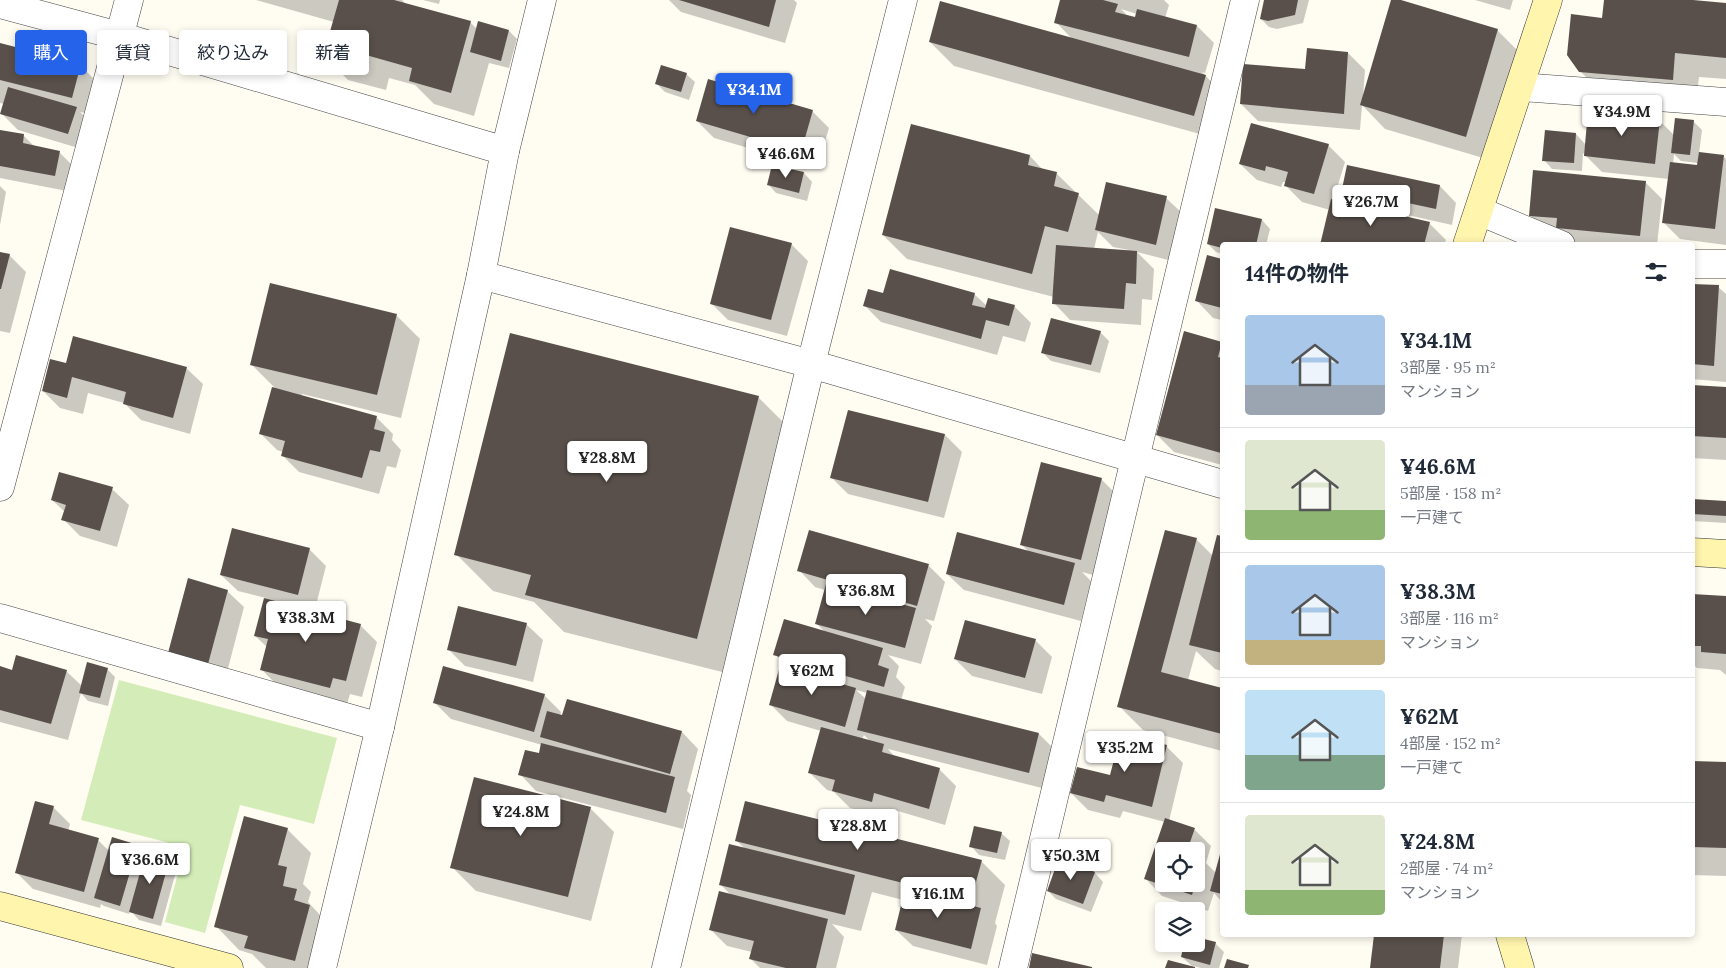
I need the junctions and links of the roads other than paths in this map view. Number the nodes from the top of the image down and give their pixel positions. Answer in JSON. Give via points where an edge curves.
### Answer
{"nodes":[{"id":1,"x":129,"y":0,"type":"edge"},
{"id":2,"x":542,"y":0,"type":"edge"},
{"id":3,"x":903,"y":0,"type":"edge"},
{"id":4,"x":1245,"y":0,"type":"edge"},
{"id":5,"x":1548,"y":0,"type":"edge"},
{"id":6,"x":0,"y":4,"type":"edge"},
{"id":7,"x":97,"y":30,"type":"edge"},
{"id":8,"x":121,"y":30,"type":"edge"},
{"id":9,"x":169,"y":51,"type":"edge"},
{"id":10,"x":109,"y":75,"type":"edge"},
{"id":11,"x":1520,"y":87,"type":"junction"},
{"id":12,"x":1726,"y":102,"type":"edge"},
{"id":13,"x":505,"y":151,"type":"junction"},
{"id":14,"x":1479,"y":210,"type":"junction"},
{"id":15,"x":1469,"y":242,"type":"edge"},
{"id":16,"x":1554,"y":242,"type":"edge"},
{"id":17,"x":1695,"y":264,"type":"edge"},
{"id":18,"x":1726,"y":264,"type":"edge"},
{"id":19,"x":481,"y":276,"type":"junction"},
{"id":20,"x":811,"y":364,"type":"junction"},
{"id":21,"x":1134,"y":460,"type":"junction"},
{"id":22,"x":1220,"y":483,"type":"edge"},
{"id":23,"x":0,"y":487,"type":"edge"},
{"id":24,"x":1695,"y":552,"type":"edge"},
{"id":25,"x":1726,"y":554,"type":"edge"},
{"id":26,"x":0,"y":618,"type":"edge"},
{"id":27,"x":380,"y":727,"type":"junction"},
{"id":28,"x":0,"y":906,"type":"edge"},
{"id":29,"x":1511,"y":937,"type":"edge"},
{"id":30,"x":229,"y":968,"type":"edge"},
{"id":31,"x":322,"y":968,"type":"edge"},
{"id":32,"x":666,"y":968,"type":"edge"},
{"id":33,"x":1014,"y":968,"type":"edge"},
{"id":34,"x":1520,"y":968,"type":"edge"}],
"edges":[{"from":1,"to":8,"type":"street"},
{"from":2,"to":13,"type":"street"},
{"from":3,"to":20,"type":"street"},
{"from":4,"to":21,"type":"street"},
{"from":5,"to":11,"type":"street"},
{"from":6,"to":7,"type":"street"},
{"from":9,"to":13,"type":"street"},
{"from":10,"to":23,"type":"street"},
{"from":11,"to":12,"type":"street"},
{"from":11,"to":14,"type":"street"},
{"from":13,"to":19,"type":"street"},
{"from":14,"to":15,"type":"street"},
{"from":14,"to":16,"type":"street"},
{"from":17,"to":18,"type":"street"},
{"from":19,"to":20,"type":"street"},
{"from":19,"to":27,"type":"street"},
{"from":20,"to":21,"type":"street"},
{"from":20,"to":32,"type":"street"},
{"from":21,"to":22,"type":"street"},
{"from":21,"to":33,"type":"street"},
{"from":24,"to":25,"type":"street"},
{"from":26,"to":27,"type":"street"},
{"from":27,"to":31,"type":"street"},
{"from":28,"to":30,"type":"street"},
{"from":29,"to":34,"type":"street"}]}
